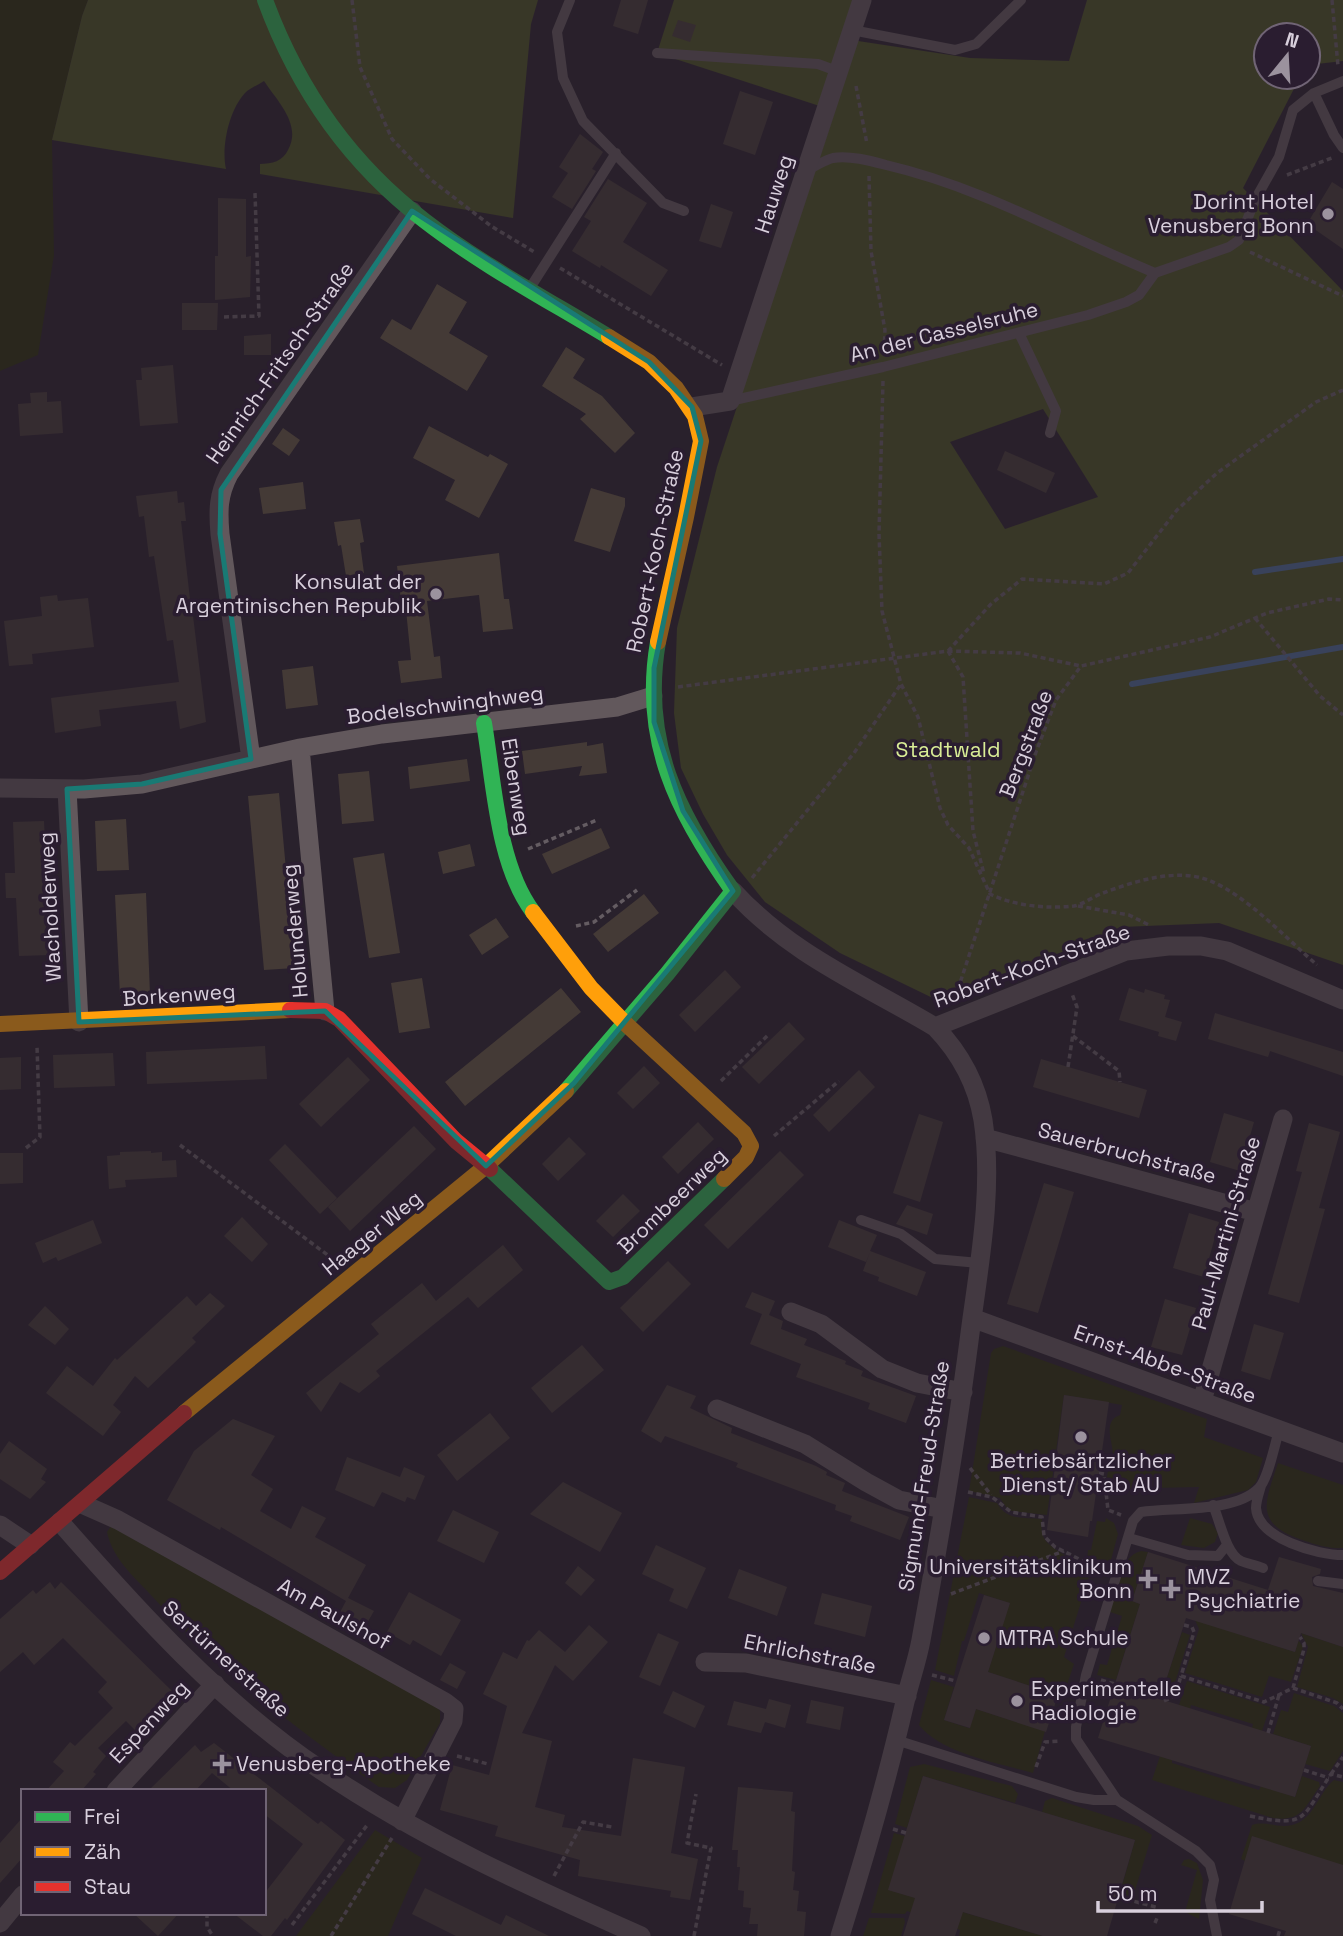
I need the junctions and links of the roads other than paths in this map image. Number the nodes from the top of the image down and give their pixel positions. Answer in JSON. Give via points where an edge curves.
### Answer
{"nodes":[{"id":1,"x":265,"y":0,"type":"edge"},
{"id":2,"x":570,"y":0,"type":"edge"},
{"id":3,"x":862,"y":0,"type":"edge"},
{"id":4,"x":1021,"y":0,"type":"edge"},
{"id":5,"x":851,"y":30,"type":"junction"},
{"id":6,"x":657,"y":53,"type":"dead end"},
{"id":7,"x":837,"y":71,"type":"junction"},
{"id":8,"x":1342,"y":81,"type":"edge"},
{"id":9,"x":1314,"y":93,"type":"junction"},
{"id":10,"x":1341,"y":152,"type":"edge"},
{"id":11,"x":616,"y":153,"type":"junction"},
{"id":12,"x":805,"y":170,"type":"junction"},
{"id":13,"x":412,"y":211,"type":"junction"},
{"id":14,"x":684,"y":211,"type":"dead end"},
{"id":15,"x":1155,"y":273,"type":"junction"},
{"id":16,"x":530,"y":289,"type":"junction"},
{"id":17,"x":1019,"y":333,"type":"junction"},
{"id":18,"x":730,"y":401,"type":"junction"},
{"id":19,"x":692,"y":407,"type":"junction"},
{"id":20,"x":1050,"y":433,"type":"dead end"},
{"id":21,"x":653,"y":696,"type":"junction"},
{"id":22,"x":484,"y":723,"type":"junction"},
{"id":23,"x":300,"y":748,"type":"junction"},
{"id":24,"x":251,"y":759,"type":"junction"},
{"id":25,"x":0,"y":788,"type":"edge"},
{"id":26,"x":66,"y":789,"type":"junction"},
{"id":27,"x":733,"y":891,"type":"junction"},
{"id":28,"x":1343,"y":1000,"type":"edge"},
{"id":29,"x":325,"y":1011,"type":"junction"},
{"id":30,"x":79,"y":1022,"type":"junction"},
{"id":31,"x":0,"y":1024,"type":"edge"},
{"id":32,"x":626,"y":1024,"type":"junction"},
{"id":33,"x":935,"y":1027,"type":"junction"},
{"id":34,"x":1283,"y":1119,"type":"dead end"},
{"id":35,"x":985,"y":1138,"type":"junction"},
{"id":36,"x":486,"y":1167,"type":"junction"},
{"id":37,"x":1256,"y":1212,"type":"junction"},
{"id":38,"x":861,"y":1220,"type":"dead end"},
{"id":39,"x":979,"y":1263,"type":"junction"},
{"id":40,"x":791,"y":1312,"type":"dead end"},
{"id":41,"x":972,"y":1318,"type":"junction"},
{"id":42,"x":962,"y":1392,"type":"junction"},
{"id":43,"x":1202,"y":1401,"type":"junction"},
{"id":44,"x":717,"y":1409,"type":"dead end"},
{"id":45,"x":1279,"y":1430,"type":"junction"},
{"id":46,"x":1343,"y":1453,"type":"edge"},
{"id":47,"x":1261,"y":1486,"type":"junction"},
{"id":48,"x":82,"y":1504,"type":"junction"},
{"id":49,"x":1213,"y":1505,"type":"junction"},
{"id":50,"x":943,"y":1509,"type":"junction"},
{"id":51,"x":60,"y":1522,"type":"junction"},
{"id":52,"x":0,"y":1525,"type":"edge"},
{"id":53,"x":1129,"y":1538,"type":"junction"},
{"id":54,"x":30,"y":1545,"type":"junction"},
{"id":55,"x":1226,"y":1546,"type":"junction"},
{"id":56,"x":1343,"y":1555,"type":"edge"},
{"id":57,"x":1263,"y":1568,"type":"dead end"},
{"id":58,"x":0,"y":1572,"type":"edge"},
{"id":59,"x":1318,"y":1581,"type":"dead end"},
{"id":60,"x":1343,"y":1584,"type":"edge"},
{"id":61,"x":705,"y":1661,"type":"dead end"},
{"id":62,"x":215,"y":1684,"type":"junction"},
{"id":63,"x":907,"y":1696,"type":"junction"},
{"id":64,"x":896,"y":1741,"type":"junction"},
{"id":65,"x":118,"y":1789,"type":"edge"},
{"id":66,"x":1117,"y":1800,"type":"junction"},
{"id":67,"x":402,"y":1821,"type":"junction"},
{"id":68,"x":21,"y":1897,"type":"edge"},
{"id":69,"x":0,"y":1923,"type":"edge"},
{"id":70,"x":640,"y":1936,"type":"edge"},
{"id":71,"x":839,"y":1936,"type":"edge"},
{"id":72,"x":1217,"y":1936,"type":"edge"}],
"edges":[{"from":1,"to":13,"type":"street","name":"Robert-Koch-Straße","via":[[316,106],[356,158]]},
{"from":2,"to":11,"type":"lane","via":[[557,32],[563,78],[583,121]]},
{"from":3,"to":5,"type":"street","name":"Hauweg"},
{"from":4,"to":5,"type":"lane","via":[[976,44],[955,50]]},
{"from":5,"to":7,"type":"street","name":"Hauweg"},
{"from":6,"to":7,"type":"lane","via":[[817,64]]},
{"from":7,"to":12,"type":"street","name":"Hauweg"},
{"from":8,"to":9,"type":"lane"},
{"from":9,"to":10,"type":"lane"},
{"from":9,"to":15,"type":"lane","name":"An der Casselsruhe","via":[[1293,110],[1279,157],[1239,240]]},
{"from":11,"to":14,"type":"lane","via":[[663,203]]},
{"from":11,"to":16,"type":"lane"},
{"from":12,"to":15,"type":"lane","via":[[834,158],[913,171],[973,191]]},
{"from":12,"to":18,"type":"street","name":"Hauweg"},
{"from":13,"to":16,"type":"street","name":"Robert-Koch-Straße"},
{"from":13,"to":24,"type":"street","name":"Heinrich-Fritsch-Straße","via":[[221,490],[220,534]]},
{"from":15,"to":17,"type":"lane","name":"An der Casselsruhe","via":[[1147,287],[1126,302]]},
{"from":16,"to":19,"type":"street","name":"Robert-Koch-Straße","via":[[649,362]]},
{"from":17,"to":18,"type":"lane","name":"An der Casselsruhe"},
{"from":17,"to":20,"type":"lane","via":[[1056,411]]},
{"from":18,"to":19,"type":"street"},
{"from":19,"to":21,"type":"street","name":"Robert-Koch-Straße","via":[[701,441],[654,668]]},
{"from":21,"to":22,"type":"street","name":"Bodelschwinghweg","via":[[617,707]]},
{"from":21,"to":27,"type":"street","name":"Robert-Koch-Straße","via":[[654,722],[666,768],[683,811]]},
{"from":22,"to":23,"type":"street","name":"Bodelschwinghweg"},
{"from":22,"to":32,"type":"street","name":"Eibenweg","via":[[514,881],[591,988]]},
{"from":23,"to":24,"type":"street","name":"Bodelschwinghweg"},
{"from":23,"to":29,"type":"street","name":"Holunderweg"},
{"from":24,"to":26,"type":"street","name":"Bodelschwinghweg","via":[[142,784]]},
{"from":25,"to":26,"type":"street","name":"Bodelschwinghweg"},
{"from":26,"to":30,"type":"street","name":"Wacholderweg"},
{"from":27,"to":32,"type":"street","name":"Haager Weg"},
{"from":27,"to":33,"type":"street","name":"Robert-Koch-Straße","via":[[797,948]]},
{"from":28,"to":33,"type":"street","name":"Robert-Koch-Straße","via":[[1227,951],[1168,946],[1126,951]]},
{"from":29,"to":30,"type":"street","name":"Borkenweg"},
{"from":29,"to":36,"type":"street","name":"Holunderweg","via":[[339,1019]]},
{"from":30,"to":31,"type":"street","name":"Borkenweg"},
{"from":32,"to":36,"type":"street","name":"Haager Weg","via":[[574,1083]]},
{"from":32,"to":36,"type":"street","name":"Brombeerweg","via":[[744,1133],[751,1146],[746,1157],[624,1277],[609,1282]]},
{"from":33,"to":35,"type":"street","name":"Sigmund-Freud-Straße","via":[[971,1078]]},
{"from":34,"to":37,"type":"street","name":"Paul-Martini-Straße"},
{"from":35,"to":37,"type":"street","name":"Sauerbruchstraße"},
{"from":35,"to":39,"type":"street","name":"Sigmund-Freud-Straße"},
{"from":36,"to":48,"type":"street","name":"Haager Weg","via":[[209,1392]]},
{"from":37,"to":43,"type":"street","name":"Paul-Martini-Straße"},
{"from":38,"to":39,"type":"lane","via":[[901,1234],[935,1259]]},
{"from":39,"to":41,"type":"street","name":"Sigmund-Freud-Straße"},
{"from":40,"to":42,"type":"street","via":[[821,1324],[881,1369],[917,1383]]},
{"from":41,"to":42,"type":"street","name":"Sigmund-Freud-Straße"},
{"from":41,"to":43,"type":"street","name":"Ernst-Abbe-Straße"},
{"from":42,"to":50,"type":"street","name":"Sigmund-Freud-Straße"},
{"from":43,"to":45,"type":"street","name":"Ernst-Abbe-Straße"},
{"from":44,"to":50,"type":"street","via":[[805,1444],[899,1500]]},
{"from":45,"to":46,"type":"street","name":"Ernst-Abbe-Straße"},
{"from":45,"to":47,"type":"lane"},
{"from":47,"to":49,"type":"lane","via":[[1246,1497]]},
{"from":47,"to":56,"type":"lane","via":[[1256,1510],[1271,1534]]},
{"from":48,"to":51,"type":"street","name":"Haager Weg"},
{"from":48,"to":67,"type":"street","name":"Am Paulshof","via":[[454,1709],[453,1721]]},
{"from":49,"to":53,"type":"lane","via":[[1141,1511]]},
{"from":49,"to":55,"type":"lane"},
{"from":50,"to":63,"type":"street","name":"Sigmund-Freud-Straße"},
{"from":51,"to":54,"type":"street","name":"Haager Weg"},
{"from":51,"to":62,"type":"street","name":"Sertürnerstraße","via":[[116,1586]]},
{"from":52,"to":54,"type":"street"},
{"from":53,"to":55,"type":"lane","via":[[1188,1555],[1218,1556]]},
{"from":53,"to":66,"type":"lane","via":[[1086,1675],[1076,1727],[1076,1739]]},
{"from":54,"to":58,"type":"street","name":"Haager Weg"},
{"from":55,"to":57,"type":"lane","via":[[1238,1560]]},
{"from":59,"to":60,"type":"lane"},
{"from":61,"to":63,"type":"street","name":"Ehrlichstraße","via":[[746,1663]]},
{"from":62,"to":65,"type":"street","name":"Espenweg"},
{"from":62,"to":67,"type":"street","name":"Sertürnerstraße","via":[[319,1770]]},
{"from":63,"to":64,"type":"street","name":"Sigmund-Freud-Straße"},
{"from":64,"to":66,"type":"lane","via":[[1076,1797]]},
{"from":64,"to":71,"type":"street","name":"Sigmund-Freud-Straße"},
{"from":66,"to":72,"type":"lane","via":[[1210,1865]]},
{"from":67,"to":70,"type":"street","name":"Sertürnerstraße","via":[[464,1856]]},
{"from":68,"to":69,"type":"street"}]}
